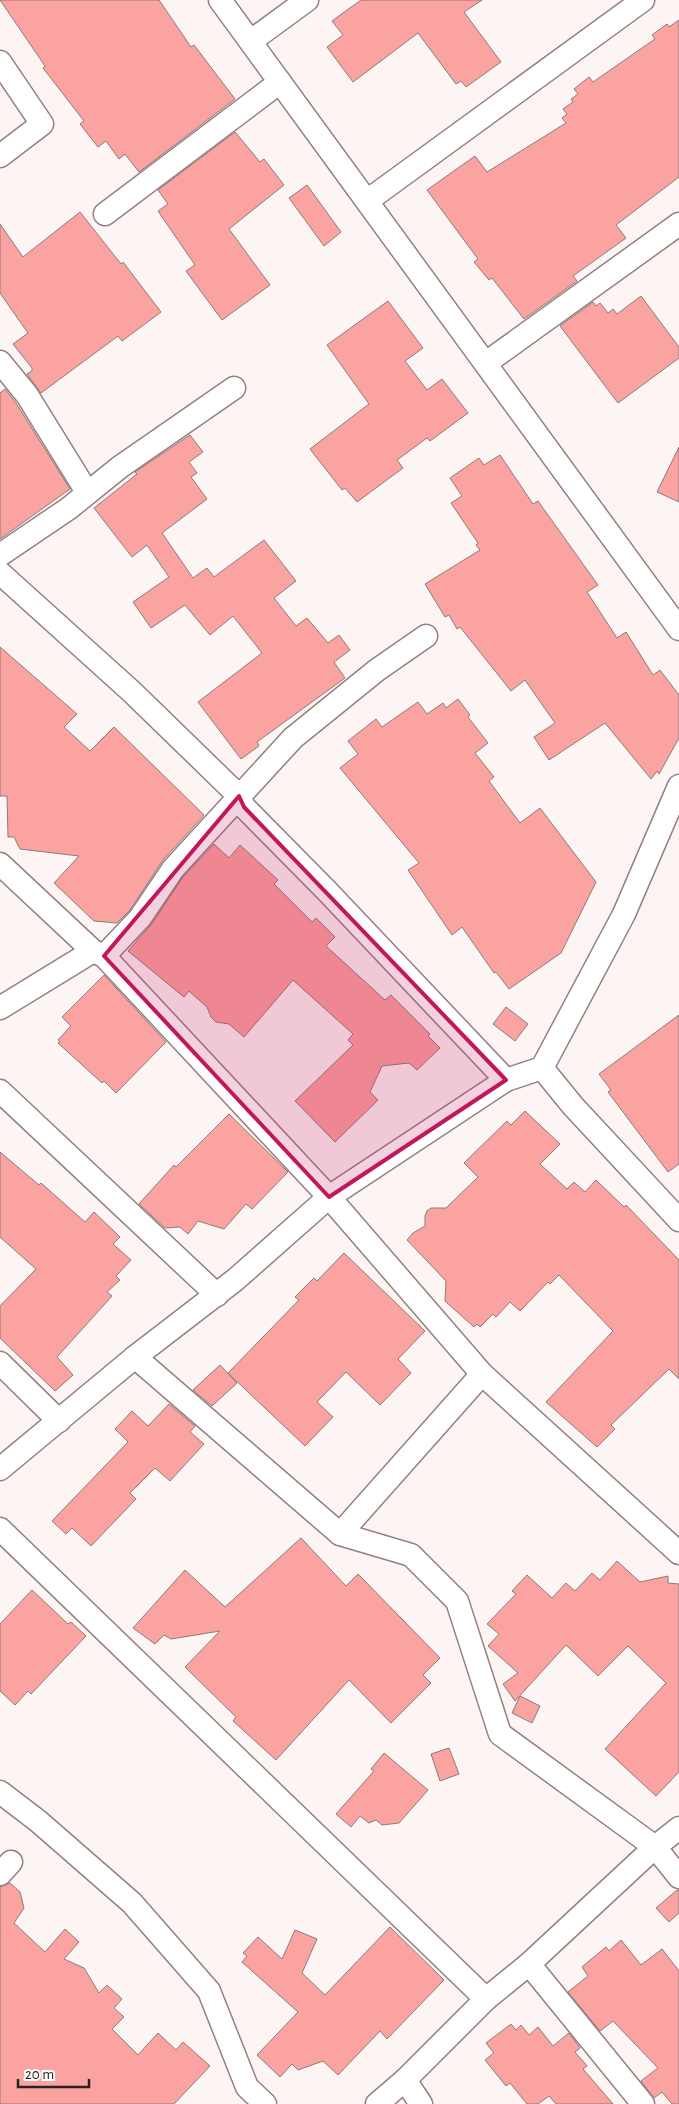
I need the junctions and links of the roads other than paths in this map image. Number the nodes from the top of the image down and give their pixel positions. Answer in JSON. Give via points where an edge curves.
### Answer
{"nodes":[{"id":1,"x":220,"y":0,"type":"edge"},
{"id":2,"x":307,"y":0,"type":"edge"},
{"id":3,"x":643,"y":0,"type":"edge"},
{"id":4,"x":251,"y":41,"type":"junction"},
{"id":5,"x":0,"y":62,"type":"edge"},
{"id":6,"x":280,"y":82,"type":"junction"},
{"id":7,"x":0,"y":156,"type":"edge"},
{"id":8,"x":367,"y":201,"type":"junction"},
{"id":9,"x":106,"y":214,"type":"dead end"},
{"id":10,"x":679,"y":224,"type":"edge"},
{"id":11,"x":0,"y":362,"type":"edge"},
{"id":12,"x":486,"y":363,"type":"junction"},
{"id":13,"x":234,"y":388,"type":"dead end"},
{"id":14,"x":87,"y":492,"type":"junction"},
{"id":15,"x":0,"y":555,"type":"edge"},
{"id":16,"x":2,"y":579,"type":"edge"},
{"id":17,"x":679,"y":629,"type":"edge"},
{"id":18,"x":426,"y":636,"type":"dead end"},
{"id":19,"x":679,"y":786,"type":"edge"},
{"id":20,"x":239,"y":796,"type":"junction"},
{"id":21,"x":0,"y":864,"type":"edge"},
{"id":22,"x":98,"y":953,"type":"junction"},
{"id":23,"x":0,"y":1008,"type":"edge"},
{"id":24,"x":542,"y":1068,"type":"junction"},
{"id":25,"x":506,"y":1080,"type":"junction"},
{"id":26,"x":0,"y":1091,"type":"edge"},
{"id":27,"x":330,"y":1197,"type":"junction"},
{"id":28,"x":679,"y":1220,"type":"edge"},
{"id":29,"x":217,"y":1295,"type":"junction"},
{"id":30,"x":135,"y":1357,"type":"junction"},
{"id":31,"x":0,"y":1363,"type":"edge"},
{"id":32,"x":482,"y":1374,"type":"junction"},
{"id":33,"x":59,"y":1421,"type":"junction"},
{"id":34,"x":0,"y":1469,"type":"edge"},
{"id":35,"x":0,"y":1529,"type":"edge"},
{"id":36,"x":340,"y":1534,"type":"junction"},
{"id":37,"x":679,"y":1553,"type":"edge"},
{"id":38,"x":0,"y":1792,"type":"edge"},
{"id":39,"x":679,"y":1828,"type":"edge"},
{"id":40,"x":655,"y":1846,"type":"junction"},
{"id":41,"x":679,"y":1877,"type":"edge"},
{"id":42,"x":529,"y":1964,"type":"junction"},
{"id":43,"x":486,"y":1999,"type":"junction"},
{"id":44,"x":405,"y":2080,"type":"junction"},
{"id":45,"x":265,"y":2104,"type":"edge"},
{"id":46,"x":378,"y":2104,"type":"edge"},
{"id":47,"x":421,"y":2104,"type":"edge"},
{"id":48,"x":643,"y":2104,"type":"edge"}],
"edges":[{"from":1,"to":4,"type":"street"},
{"from":2,"to":4,"type":"street"},
{"from":3,"to":8,"type":"street"},
{"from":4,"to":6,"type":"street"},
{"from":5,"to":7,"type":"street","via":[[42,124]]},
{"from":6,"to":8,"type":"street"},
{"from":6,"to":9,"type":"street"},
{"from":8,"to":12,"type":"street"},
{"from":10,"to":12,"type":"street"},
{"from":11,"to":14,"type":"street","via":[[27,395]]},
{"from":12,"to":17,"type":"street"},
{"from":13,"to":14,"type":"street"},
{"from":14,"to":15,"type":"street","via":[[68,509]]},
{"from":16,"to":20,"type":"street","via":[[132,692]]},
{"from":18,"to":20,"type":"street","via":[[377,670],[292,738]]},
{"from":19,"to":24,"type":"street","via":[[624,914]]},
{"from":20,"to":22,"type":"street","via":[[173,869],[140,918]]},
{"from":20,"to":25,"type":"street","via":[[244,807]]},
{"from":21,"to":22,"type":"street"},
{"from":22,"to":23,"type":"street"},
{"from":22,"to":27,"type":"street"},
{"from":24,"to":25,"type":"street"},
{"from":24,"to":28,"type":"street"},
{"from":25,"to":27,"type":"street"},
{"from":26,"to":29,"type":"street"},
{"from":27,"to":29,"type":"street"},
{"from":27,"to":32,"type":"street"},
{"from":29,"to":30,"type":"street"},
{"from":30,"to":33,"type":"street"},
{"from":30,"to":36,"type":"street"},
{"from":31,"to":33,"type":"street"},
{"from":32,"to":36,"type":"street"},
{"from":32,"to":37,"type":"street"},
{"from":33,"to":34,"type":"street"},
{"from":35,"to":43,"type":"street"},
{"from":36,"to":40,"type":"street","via":[[410,1555],[457,1601],[500,1734]]},
{"from":38,"to":45,"type":"street","via":[[132,1903],[209,1992],[248,2087]]},
{"from":39,"to":40,"type":"street"},
{"from":40,"to":41,"type":"street"},
{"from":40,"to":42,"type":"street"},
{"from":42,"to":43,"type":"street"},
{"from":42,"to":48,"type":"street"},
{"from":43,"to":44,"type":"street"},
{"from":44,"to":46,"type":"street"},
{"from":44,"to":47,"type":"street"}]}
